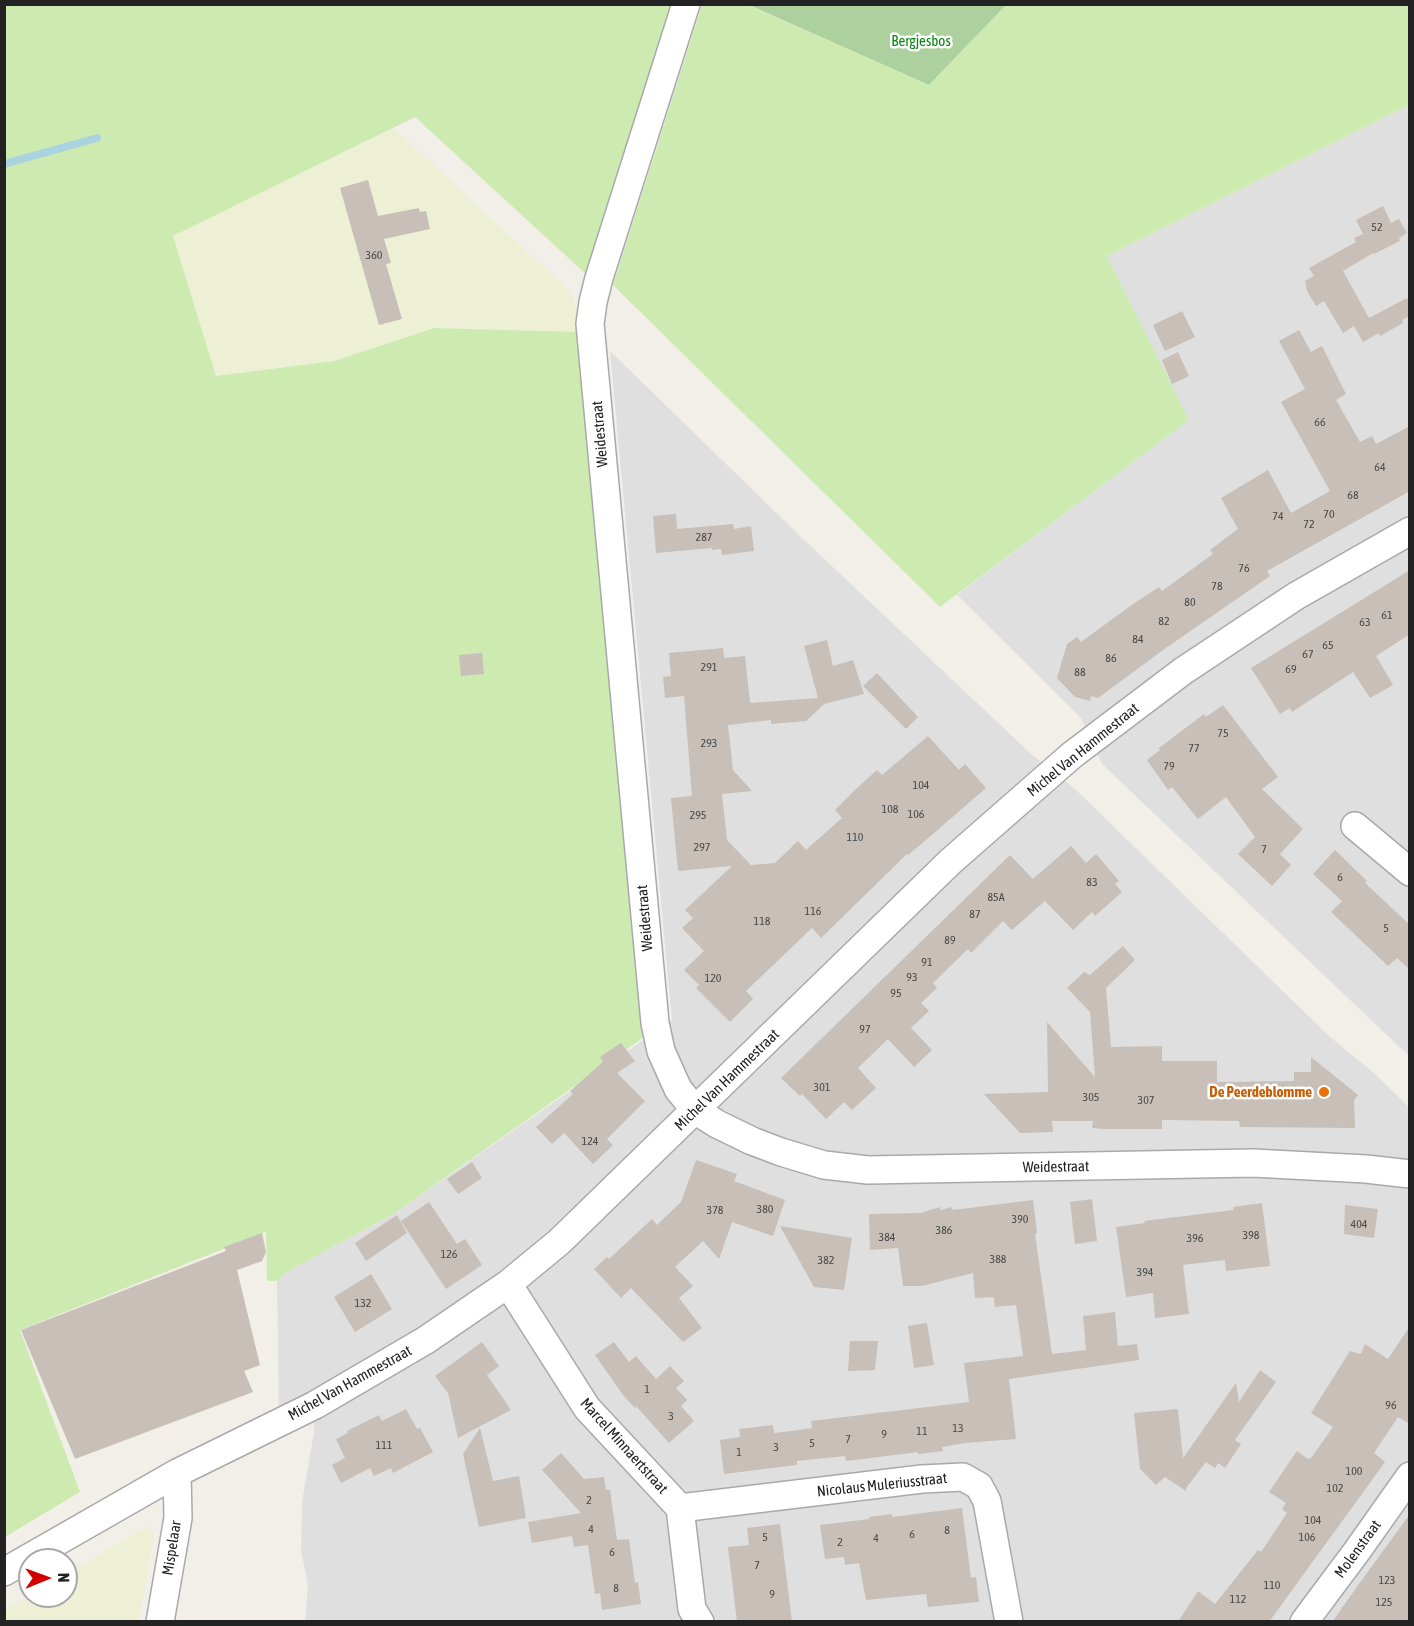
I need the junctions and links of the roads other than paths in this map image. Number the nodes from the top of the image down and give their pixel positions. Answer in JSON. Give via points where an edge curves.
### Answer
{"nodes":[{"id":1,"x":686,"y":4,"type":"edge"},
{"id":2,"x":1410,"y":531,"type":"edge"},
{"id":3,"x":1355,"y":826,"type":"dead end"},
{"id":4,"x":1410,"y":872,"type":"edge"},
{"id":5,"x":695,"y":1110,"type":"junction"},
{"id":6,"x":1410,"y":1174,"type":"edge"},
{"id":7,"x":508,"y":1284,"type":"junction"},
{"id":8,"x":177,"y":1473,"type":"junction"},
{"id":9,"x":1410,"y":1476,"type":"edge"},
{"id":10,"x":680,"y":1508,"type":"junction"},
{"id":11,"x":4,"y":1572,"type":"edge"},
{"id":12,"x":160,"y":1622,"type":"edge"},
{"id":13,"x":700,"y":1622,"type":"edge"},
{"id":14,"x":1009,"y":1622,"type":"edge"},
{"id":15,"x":1304,"y":1622,"type":"edge"}],
"edges":[{"from":1,"to":5,"type":"street","name":"Weidestraat","via":[[599,278],[591,324],[655,1023],[669,1072]]},
{"from":2,"to":5,"type":"street","name":"Michel Van Hammestraat","via":[[1296,596],[1183,671],[1072,755],[951,861]]},
{"from":3,"to":4,"type":"street"},
{"from":5,"to":6,"type":"street","name":"Weidestraat","via":[[781,1152],[824,1165],[868,1170],[1253,1163]]},
{"from":5,"to":7,"type":"street","name":"Michel Van Hammestraat","via":[[559,1242]]},
{"from":7,"to":8,"type":"street","name":"Michel Van Hammestraat","via":[[426,1340],[315,1405]]},
{"from":7,"to":10,"type":"street","name":"Marcel Minnaertstraat","via":[[587,1408]]},
{"from":8,"to":11,"type":"street","name":"Michel Van Hammestraat"},
{"from":8,"to":12,"type":"street","name":"Mispelaar","via":[[178,1518]]},
{"from":9,"to":15,"type":"street","name":"Molenstraat"},
{"from":10,"to":13,"type":"street","via":[[692,1609]]},
{"from":10,"to":14,"type":"street","name":"Nicolaus Muleriusstraat","via":[[963,1477],[979,1486],[987,1501]]}]}
